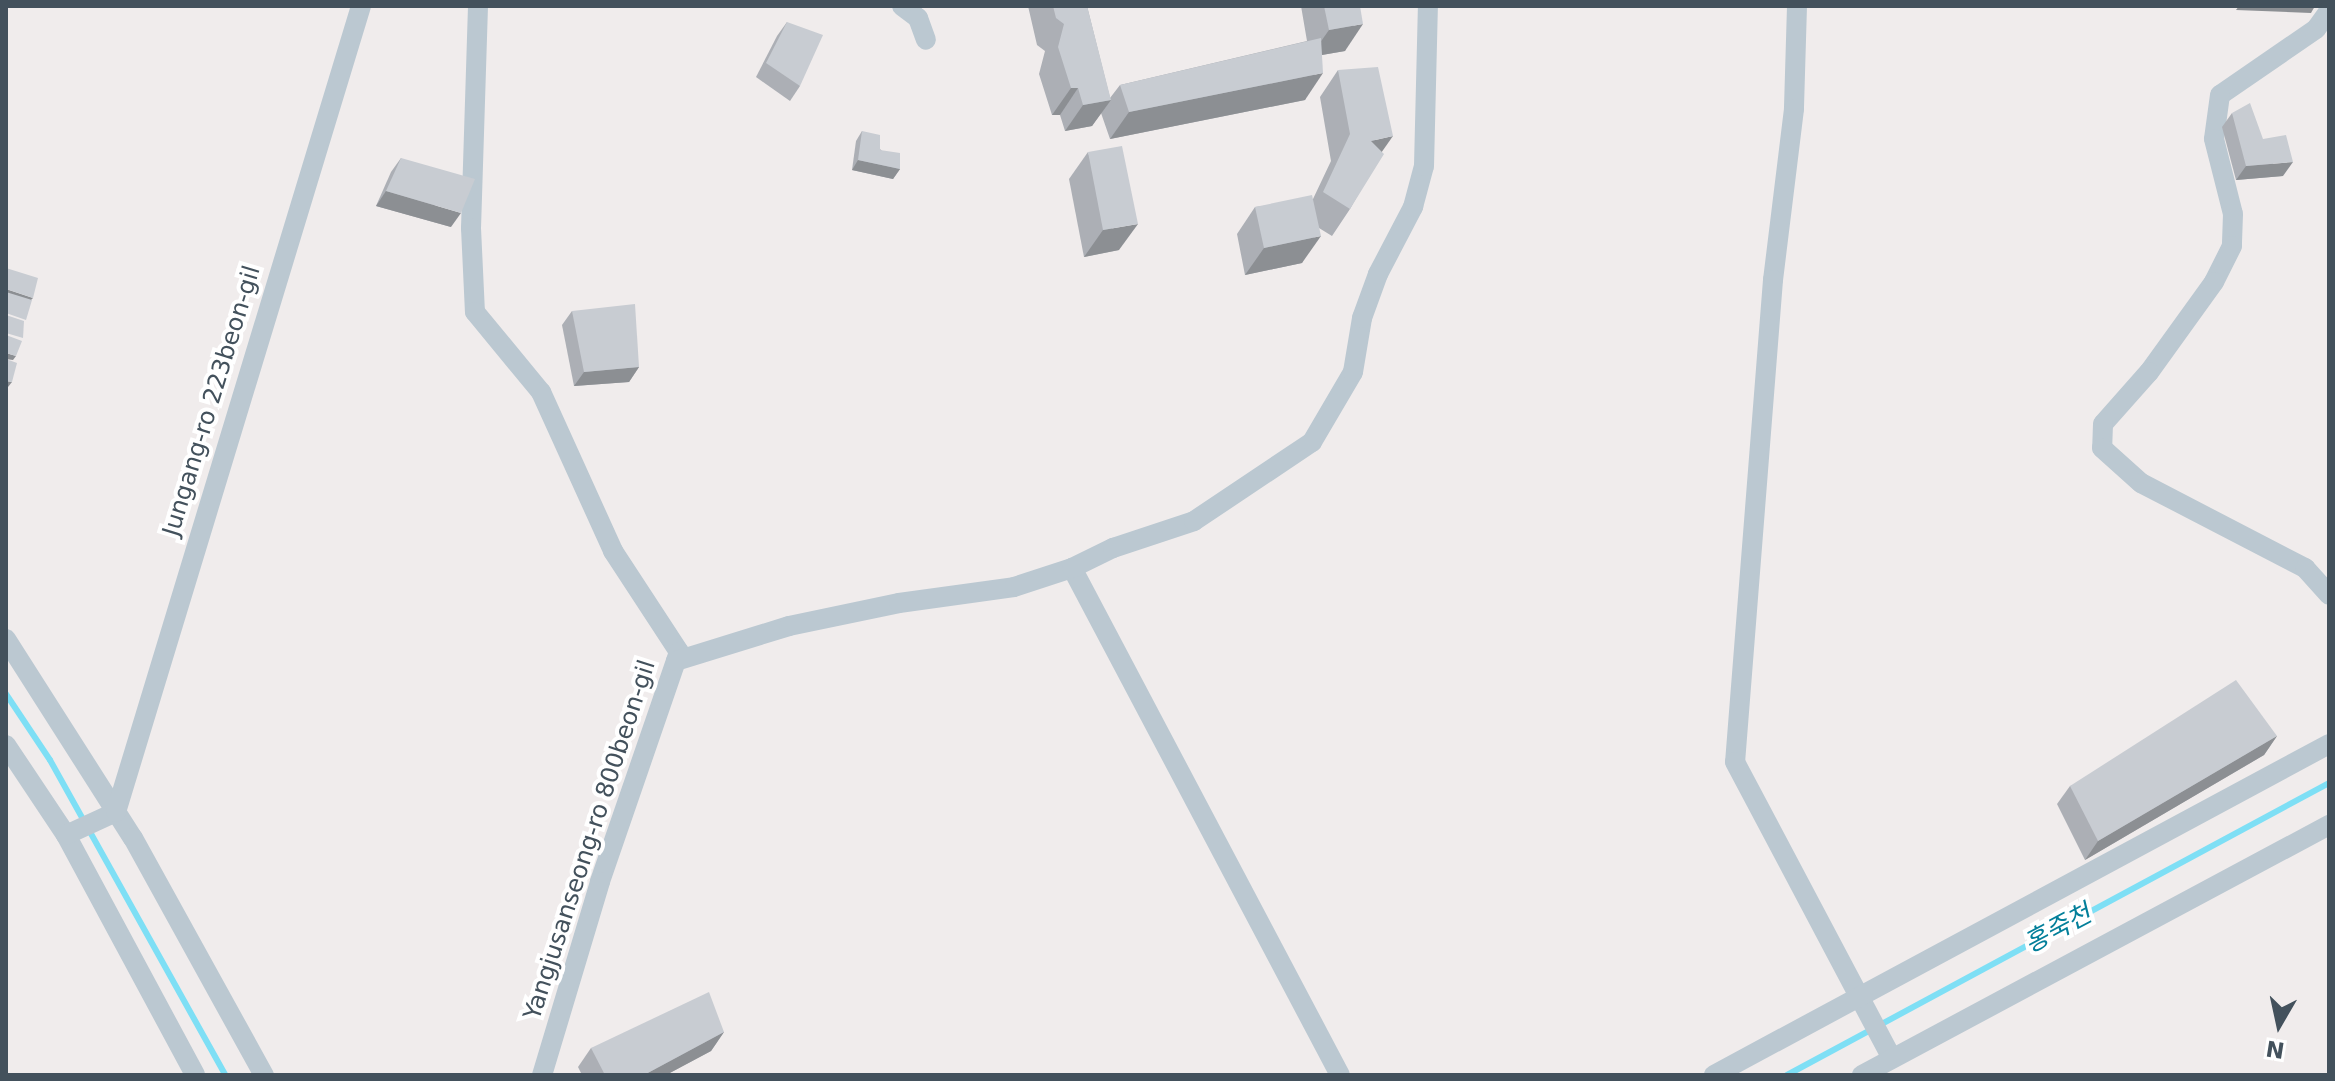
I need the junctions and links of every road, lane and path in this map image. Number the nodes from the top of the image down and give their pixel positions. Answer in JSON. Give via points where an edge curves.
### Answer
{"nodes":[{"id":1,"x":361,"y":6,"type":"edge"},
{"id":2,"x":478,"y":6,"type":"edge"},
{"id":3,"x":902,"y":6,"type":"edge"},
{"id":4,"x":1428,"y":6,"type":"edge"},
{"id":5,"x":1797,"y":6,"type":"edge"},
{"id":6,"x":2329,"y":11,"type":"edge"},
{"id":7,"x":926,"y":40,"type":"dead end"},
{"id":8,"x":1072,"y":568,"type":"junction"},
{"id":9,"x":2329,"y":595,"type":"edge"},
{"id":10,"x":6,"y":639,"type":"edge"},
{"id":11,"x":676,"y":661,"type":"junction"},
{"id":12,"x":2329,"y":744,"type":"edge"},
{"id":13,"x":6,"y":745,"type":"edge"},
{"id":14,"x":116,"y":812,"type":"junction"},
{"id":15,"x":2329,"y":825,"type":"edge"},
{"id":16,"x":66,"y":835,"type":"junction"},
{"id":17,"x":1858,"y":994,"type":"junction"},
{"id":18,"x":1892,"y":1058,"type":"junction"},
{"id":19,"x":195,"y":1075,"type":"edge"},
{"id":20,"x":264,"y":1075,"type":"edge"},
{"id":21,"x":542,"y":1075,"type":"edge"},
{"id":22,"x":1340,"y":1075,"type":"edge"},
{"id":23,"x":1714,"y":1075,"type":"edge"},
{"id":24,"x":1862,"y":1075,"type":"edge"}],
"edges":[{"from":1,"to":14,"type":"street","name":"Jungang-ro 223beon-gil"},
{"from":2,"to":11,"type":"street","name":"Yangjusanseong-ro 800beon-gil","via":[[471,228],[475,312],[541,392],[613,551],[679,652]]},
{"from":3,"to":7,"type":"street","via":[[918,18]]},
{"from":4,"to":8,"type":"street","via":[[1424,166],[1413,207],[1367,303],[1353,372],[1312,442],[1194,521]]},
{"from":5,"to":17,"type":"street","via":[[1794,109],[1773,280],[1735,762]]},
{"from":6,"to":9,"type":"street","via":[[2316,29],[2220,95],[2214,139],[2233,214],[2232,246],[2214,282],[2159,359],[2103,424],[2102,448],[2141,483],[2305,568]]},
{"from":8,"to":11,"type":"street","via":[[1014,587],[789,626]]},
{"from":8,"to":22,"type":"street"},
{"from":10,"to":14,"type":"street"},
{"from":11,"to":21,"type":"street","name":"Yangjusanseong-ro 800beon-gil","via":[[600,882]]},
{"from":12,"to":17,"type":"street"},
{"from":13,"to":16,"type":"street"},
{"from":14,"to":16,"type":"street"},
{"from":14,"to":20,"type":"street"},
{"from":15,"to":18,"type":"street"},
{"from":16,"to":19,"type":"street"},
{"from":17,"to":18,"type":"street"},
{"from":17,"to":23,"type":"street"},
{"from":18,"to":24,"type":"street"}]}
